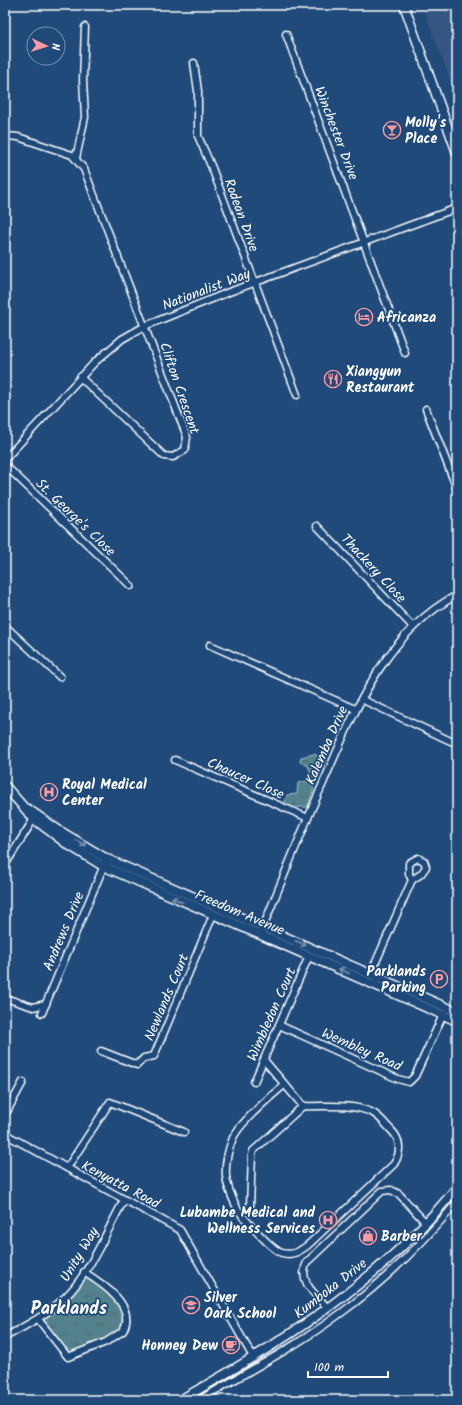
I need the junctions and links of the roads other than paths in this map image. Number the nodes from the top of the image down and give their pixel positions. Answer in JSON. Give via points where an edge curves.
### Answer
{"nodes":[{"id":1,"x":404,"y":5,"type":"edge"},
{"id":2,"x":85,"y":27,"type":"dead end"},
{"id":3,"x":286,"y":34,"type":"dead end"},
{"id":4,"x":194,"y":63,"type":"dead end"},
{"id":5,"x":5,"y":136,"type":"edge"},
{"id":6,"x":457,"y":153,"type":"edge"},
{"id":7,"x":76,"y":158,"type":"junction"},
{"id":8,"x":457,"y":208,"type":"edge"},
{"id":9,"x":364,"y":241,"type":"junction"},
{"id":10,"x":254,"y":283,"type":"junction"},
{"id":11,"x":145,"y":326,"type":"junction"},
{"id":12,"x":405,"y":353,"type":"dead end"},
{"id":13,"x":80,"y":377,"type":"junction"},
{"id":14,"x":297,"y":394,"type":"dead end"},
{"id":15,"x":426,"y":409,"type":"dead end"},
{"id":16,"x":5,"y":459,"type":"edge"},
{"id":17,"x":5,"y":465,"type":"edge"},
{"id":18,"x":457,"y":489,"type":"edge"},
{"id":19,"x":317,"y":526,"type":"dead end"},
{"id":20,"x":131,"y":586,"type":"dead end"},
{"id":21,"x":457,"y":596,"type":"edge"},
{"id":22,"x":5,"y":626,"type":"edge"},
{"id":23,"x":413,"y":627,"type":"junction"},
{"id":24,"x":210,"y":645,"type":"dead end"},
{"id":25,"x":60,"y":676,"type":"dead end"},
{"id":26,"x":361,"y":699,"type":"junction"},
{"id":27,"x":355,"y":709,"type":"junction"},
{"id":28,"x":457,"y":744,"type":"edge"},
{"id":29,"x":175,"y":760,"type":"dead end"},
{"id":30,"x":5,"y":786,"type":"edge"},
{"id":31,"x":36,"y":816,"type":"junction"},
{"id":32,"x":308,"y":818,"type":"junction"},
{"id":33,"x":107,"y":858,"type":"junction"},
{"id":34,"x":5,"y":865,"type":"edge"},
{"id":35,"x":103,"y":866,"type":"junction"},
{"id":36,"x":412,"y":880,"type":"dead end"},
{"id":37,"x":213,"y":915,"type":"junction"},
{"id":38,"x":263,"y":927,"type":"junction"},
{"id":39,"x":260,"y":935,"type":"junction"},
{"id":40,"x":309,"y":956,"type":"junction"},
{"id":41,"x":371,"y":973,"type":"junction"},
{"id":42,"x":397,"y":994,"type":"junction"},
{"id":43,"x":5,"y":998,"type":"edge"},
{"id":44,"x":430,"y":1000,"type":"junction"},
{"id":45,"x":46,"y":1004,"type":"junction"},
{"id":46,"x":457,"y":1012,"type":"edge"},
{"id":47,"x":42,"y":1013,"type":"dead end"},
{"id":48,"x":443,"y":1015,"type":"junction"},
{"id":49,"x":457,"y":1021,"type":"edge"},
{"id":50,"x":279,"y":1025,"type":"junction"},
{"id":51,"x":101,"y":1051,"type":"dead end"},
{"id":52,"x":264,"y":1060,"type":"junction"},
{"id":53,"x":23,"y":1082,"type":"dead end"},
{"id":54,"x":254,"y":1082,"type":"dead end"},
{"id":55,"x":284,"y":1085,"type":"junction"},
{"id":56,"x":303,"y":1106,"type":"junction"},
{"id":57,"x":5,"y":1115,"type":"edge"},
{"id":58,"x":184,"y":1132,"type":"dead end"},
{"id":59,"x":5,"y":1134,"type":"edge"},
{"id":60,"x":67,"y":1168,"type":"junction"},
{"id":61,"x":457,"y":1187,"type":"edge"},
{"id":62,"x":124,"y":1200,"type":"junction"},
{"id":63,"x":457,"y":1202,"type":"edge"},
{"id":64,"x":442,"y":1204,"type":"junction"},
{"id":65,"x":250,"y":1207,"type":"dead end"},
{"id":66,"x":450,"y":1211,"type":"junction"},
{"id":67,"x":426,"y":1222,"type":"junction"},
{"id":68,"x":84,"y":1272,"type":"junction"},
{"id":69,"x":328,"y":1308,"type":"junction"},
{"id":70,"x":38,"y":1319,"type":"junction"},
{"id":71,"x":304,"y":1325,"type":"junction"},
{"id":72,"x":309,"y":1334,"type":"junction"},
{"id":73,"x":5,"y":1337,"type":"edge"},
{"id":74,"x":254,"y":1357,"type":"junction"},
{"id":75,"x":180,"y":1400,"type":"edge"},
{"id":76,"x":199,"y":1400,"type":"edge"}],
"edges":[{"from":1,"to":6,"type":"main road"},
{"from":2,"to":7,"type":"street","via":[[85,117]]},
{"from":3,"to":9,"type":"street","name":"Winchester Drive"},
{"from":4,"to":10,"type":"street","name":"Rodean Drive","via":[[200,141]]},
{"from":5,"to":7,"type":"street","via":[[18,137]]},
{"from":7,"to":11,"type":"street","name":"Clifton Crescent","via":[[84,169]]},
{"from":8,"to":9,"type":"street","name":"Nationalist Way"},
{"from":9,"to":10,"type":"street","name":"Nationalist Way"},
{"from":9,"to":12,"type":"street","name":"Winchester Drive"},
{"from":10,"to":11,"type":"street","name":"Nationalist Way"},
{"from":10,"to":14,"type":"street","name":"Rodean Drive"},
{"from":11,"to":13,"type":"street","name":"Nationalist Way","via":[[122,339]]},
{"from":11,"to":13,"type":"street","name":"Clifton Crescent","via":[[187,437],[185,450],[178,455],[164,456]]},
{"from":13,"to":16,"type":"street","name":"Nationalist Way"},
{"from":15,"to":18,"type":"street"},
{"from":17,"to":20,"type":"street","name":"St. George's Close"},
{"from":19,"to":23,"type":"street","name":"Thackery Close"},
{"from":21,"to":23,"type":"street","name":"Kalemba Drive","via":[[428,613]]},
{"from":22,"to":25,"type":"street"},
{"from":23,"to":26,"type":"street","name":"Kalemba Drive","via":[[385,659]]},
{"from":24,"to":27,"type":"street"},
{"from":26,"to":27,"type":"street","name":"Kalemba Drive"},
{"from":26,"to":28,"type":"street"},
{"from":27,"to":32,"type":"street","name":"Kalemba Drive"},
{"from":29,"to":32,"type":"street","name":"Chaucer Close"},
{"from":30,"to":31,"type":"main road","name":"Freedom Avenue"},
{"from":31,"to":33,"type":"main road","name":"Freedom Avenue","one_way":true},
{"from":31,"to":34,"type":"street"},
{"from":31,"to":35,"type":"main road","name":"Freedom Avenue","via":[[67,844]]},
{"from":32,"to":38,"type":"street","name":"Kalemba Drive"},
{"from":33,"to":35,"type":"street","name":"Andrews Drive"},
{"from":33,"to":38,"type":"main road","name":"Freedom Avenue"},
{"from":37,"to":35,"type":"main road","name":"Freedom Avenue","one_way":true},
{"from":35,"to":45,"type":"street","name":"Andrews Drive"},
{"from":36,"to":41,"type":"street"},
{"from":37,"to":39,"type":"main road","name":"Freedom Avenue"},
{"from":37,"to":51,"type":"street","name":"Newlands Court","via":[[154,1056],[144,1058],[137,1065]]},
{"from":38,"to":39,"type":"street","name":"Kalemba Drive"},
{"from":38,"to":41,"type":"main road","name":"Freedom Avenue","one_way":true},
{"from":39,"to":40,"type":"main road","name":"Freedom Avenue"},
{"from":42,"to":40,"type":"main road","name":"Freedom Avenue","one_way":true},
{"from":40,"to":50,"type":"street","name":"Wimbledon Court"},
{"from":41,"to":44,"type":"main road","name":"Freedom Avenue"},
{"from":42,"to":44,"type":"main road"},
{"from":42,"to":48,"type":"main road","name":"Freedom Avenue"},
{"from":43,"to":45,"type":"street","via":[[33,1007]]},
{"from":44,"to":46,"type":"main road","name":"Freedom Avenue"},
{"from":45,"to":47,"type":"street","name":"Andrews Drive"},
{"from":48,"to":49,"type":"main road","name":"Freedom Avenue"},
{"from":48,"to":50,"type":"street","name":"Wembley Road","via":[[415,1076],[409,1082]]},
{"from":50,"to":52,"type":"street","name":"Wimbledon Court"},
{"from":52,"to":54,"type":"street","name":"Wimbledon Court"},
{"from":52,"to":55,"type":"street"},
{"from":53,"to":57,"type":"street"},
{"from":55,"to":56,"type":"street"},
{"from":55,"to":56,"type":"street","via":[[253,1113],[234,1136],[227,1156],[226,1176],[230,1194],[238,1210],[277,1251],[289,1254],[308,1245],[394,1164],[399,1152],[396,1135],[371,1112],[351,1108]]},
{"from":56,"to":65,"type":"street","via":[[253,1151]]},
{"from":58,"to":60,"type":"street","via":[[110,1102]]},
{"from":59,"to":60,"type":"street","name":"Kenyatta Road"},
{"from":60,"to":62,"type":"street","name":"Kenyatta Road"},
{"from":61,"to":64,"type":"main road","name":"Kumboka Drive"},
{"from":62,"to":68,"type":"street","name":"Unity Way"},
{"from":62,"to":74,"type":"street","name":"Kenyatta Road","via":[[183,1232]]},
{"from":63,"to":66,"type":"street"},
{"from":64,"to":66,"type":"street"},
{"from":64,"to":67,"type":"main road","name":"Kumboka Drive"},
{"from":66,"to":72,"type":"street","via":[[384,1278],[341,1313]]},
{"from":67,"to":69,"type":"main road","name":"Kumboka Drive","via":[[391,1257]]},
{"from":67,"to":69,"type":"street","via":[[399,1194],[391,1190],[382,1191],[304,1267],[307,1286]]},
{"from":68,"to":70,"type":"street","name":"Unity Way","via":[[71,1290]]},
{"from":68,"to":70,"type":"street","via":[[108,1289],[125,1310],[123,1332],[106,1342],[68,1357]]},
{"from":69,"to":71,"type":"main road","name":"Kumboka Drive"},
{"from":70,"to":73,"type":"street","name":"Unity Way"},
{"from":71,"to":72,"type":"street"},
{"from":71,"to":74,"type":"main road","name":"Kumboka Drive"},
{"from":72,"to":76,"type":"street"},
{"from":74,"to":75,"type":"main road","name":"Kumboka Drive"}]}
